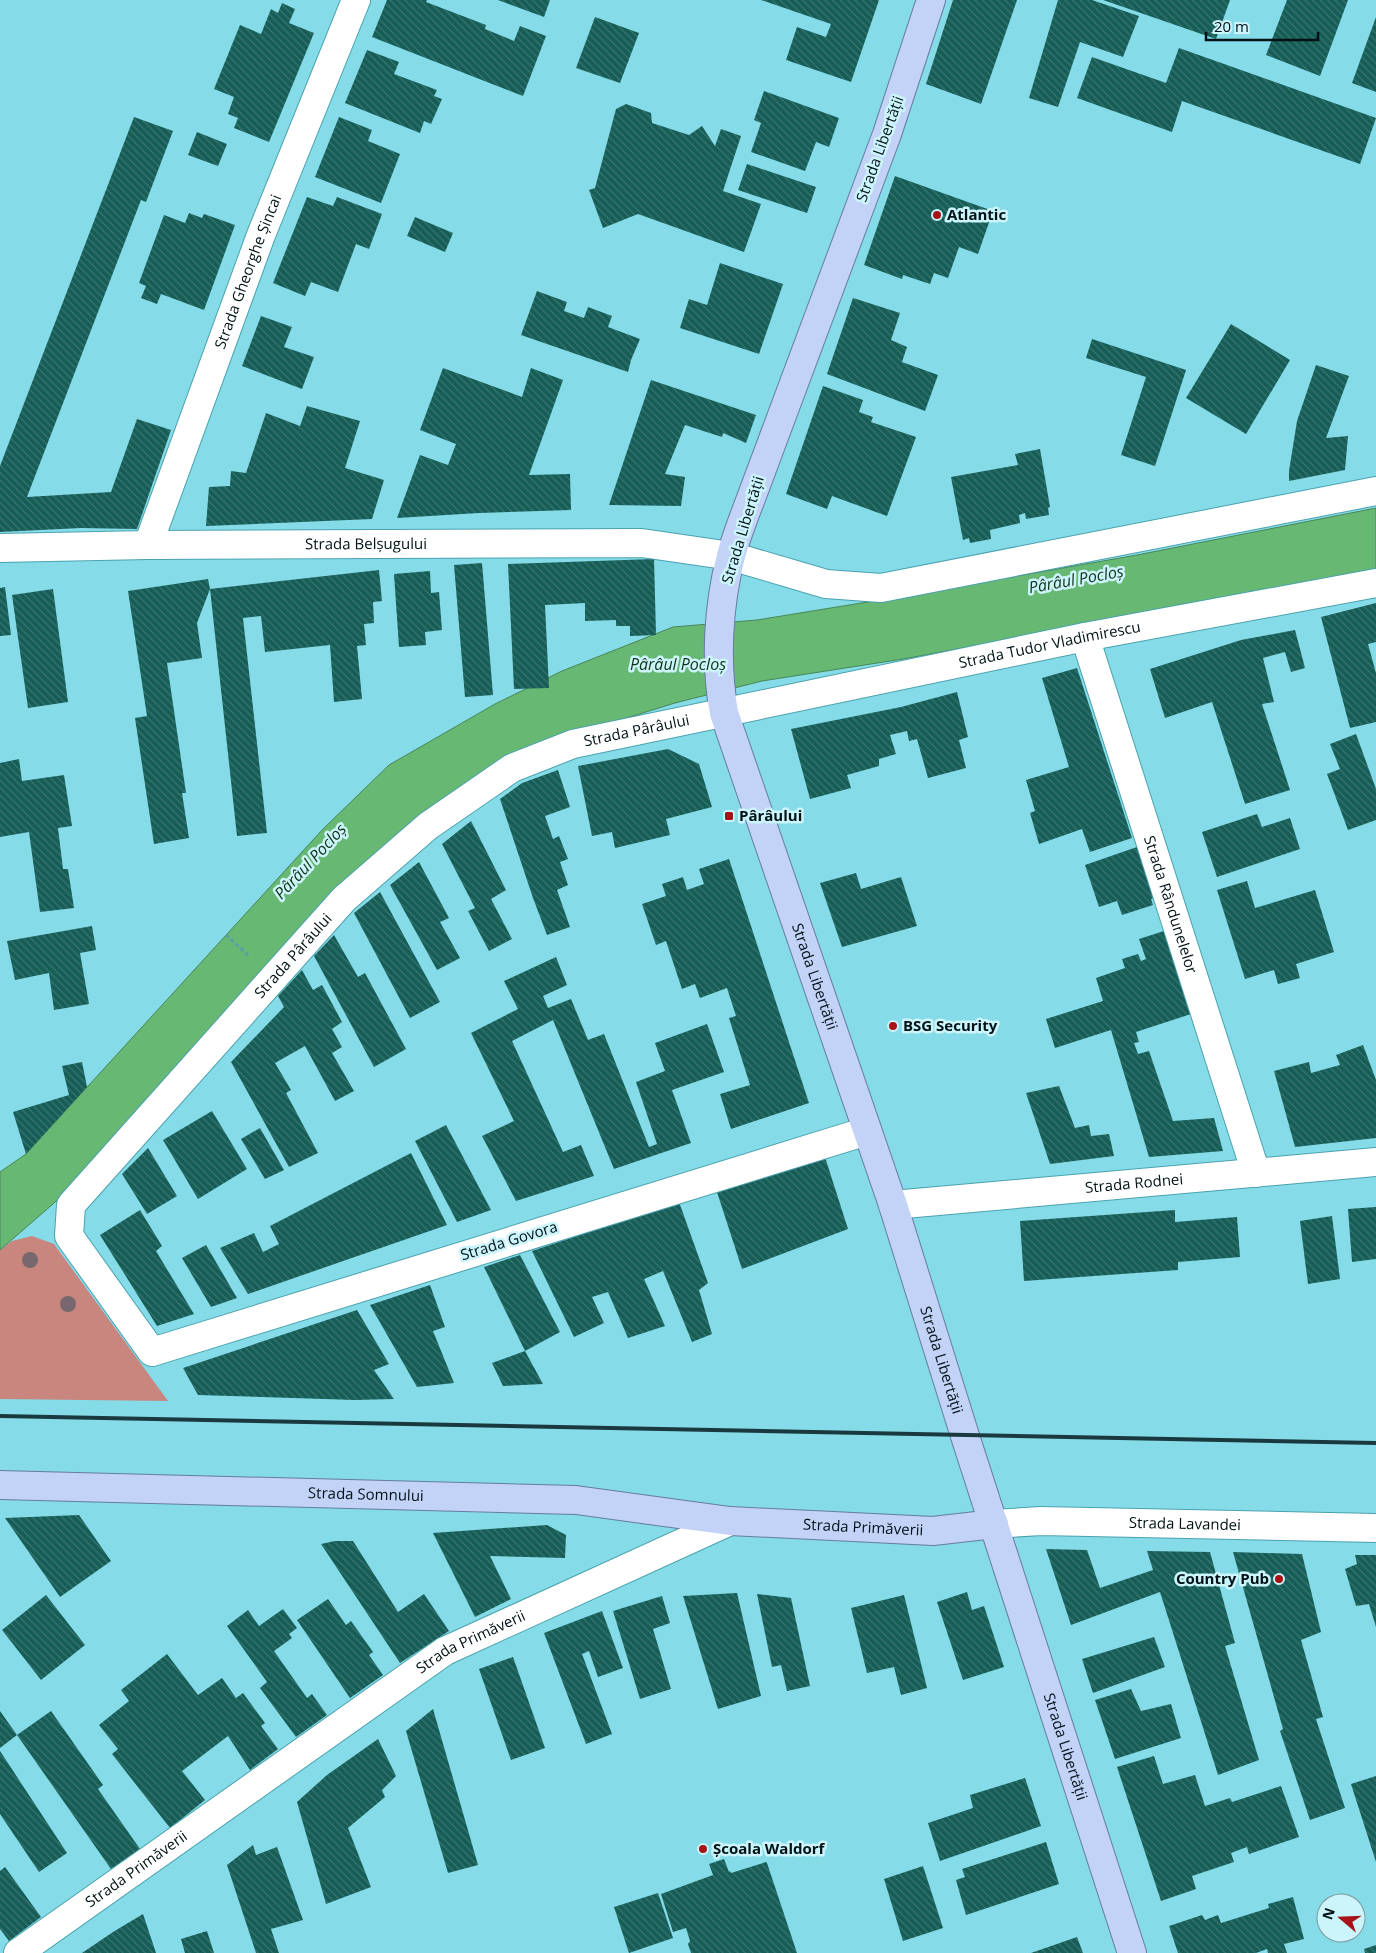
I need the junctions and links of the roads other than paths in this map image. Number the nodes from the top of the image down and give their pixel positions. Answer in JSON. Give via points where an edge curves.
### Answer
{"nodes":[{"id":1,"x":356,"y":0,"type":"edge"},
{"id":2,"x":931,"y":0,"type":"edge"},
{"id":3,"x":1376,"y":491,"type":"edge"},
{"id":4,"x":148,"y":545,"type":"junction"},
{"id":5,"x":0,"y":548,"type":"edge"},
{"id":6,"x":731,"y":556,"type":"junction"},
{"id":7,"x":1376,"y":583,"type":"edge"},
{"id":8,"x":1086,"y":637,"type":"junction"},
{"id":9,"x":723,"y":706,"type":"junction"},
{"id":10,"x":867,"y":1131,"type":"junction"},
{"id":11,"x":1376,"y":1162,"type":"edge"},
{"id":12,"x":1256,"y":1173,"type":"junction"},
{"id":13,"x":893,"y":1205,"type":"junction"},
{"id":14,"x":152,"y":1352,"type":"joint"},
{"id":15,"x":0,"y":1486,"type":"edge"},
{"id":16,"x":730,"y":1521,"type":"junction"},
{"id":17,"x":994,"y":1524,"type":"junction"},
{"id":18,"x":1376,"y":1528,"type":"edge"},
{"id":19,"x":18,"y":1953,"type":"edge"},
{"id":20,"x":1132,"y":1953,"type":"edge"}],
"edges":[{"from":1,"to":4,"type":"street","name":"Strada Gheorghe Șincai","via":[[261,235]]},
{"from":2,"to":6,"type":"main road","name":"Strada Libertății","via":[[887,134]]},
{"from":3,"to":6,"type":"street","via":[[881,588],[826,584]]},
{"from":4,"to":5,"type":"street","name":"Strada Belșugului"},
{"from":4,"to":6,"type":"street","name":"Strada Belșugului","via":[[642,544]]},
{"from":6,"to":9,"type":"main road","name":"Strada Libertății","via":[[724,590],[718,656]]},
{"from":7,"to":8,"type":"street","name":"Strada Tudor Vladimirescu"},
{"from":8,"to":9,"type":"street","name":"Strada Tudor Vladimirescu","via":[[753,706]]},
{"from":8,"to":12,"type":"street","name":"Strada Rândunelelor"},
{"from":9,"to":10,"type":"main road","name":"Strada Libertății"},
{"from":9,"to":14,"type":"street","name":"Strada Pârâului","via":[[573,744],[512,768],[428,826],[344,899],[71,1205],[69,1236]]},
{"from":10,"to":13,"type":"main road","name":"Strada Libertății"},
{"from":10,"to":14,"type":"street","name":"Strada Govora"},
{"from":11,"to":12,"type":"street","name":"Strada Rodnei"},
{"from":12,"to":13,"type":"street","name":"Strada Rodnei"},
{"from":13,"to":17,"type":"main road","name":"Strada Libertății"},
{"from":15,"to":16,"type":"main road","name":"Strada Somnului","via":[[576,1500]]},
{"from":16,"to":17,"type":"main road","name":"Strada Primăverii","via":[[933,1531]]},
{"from":16,"to":19,"type":"street","name":"Strada Primăverii","via":[[445,1651]]},
{"from":17,"to":18,"type":"street","name":"Strada Lavandei","via":[[1041,1521]]},
{"from":17,"to":20,"type":"main road","name":"Strada Libertății"}]}
